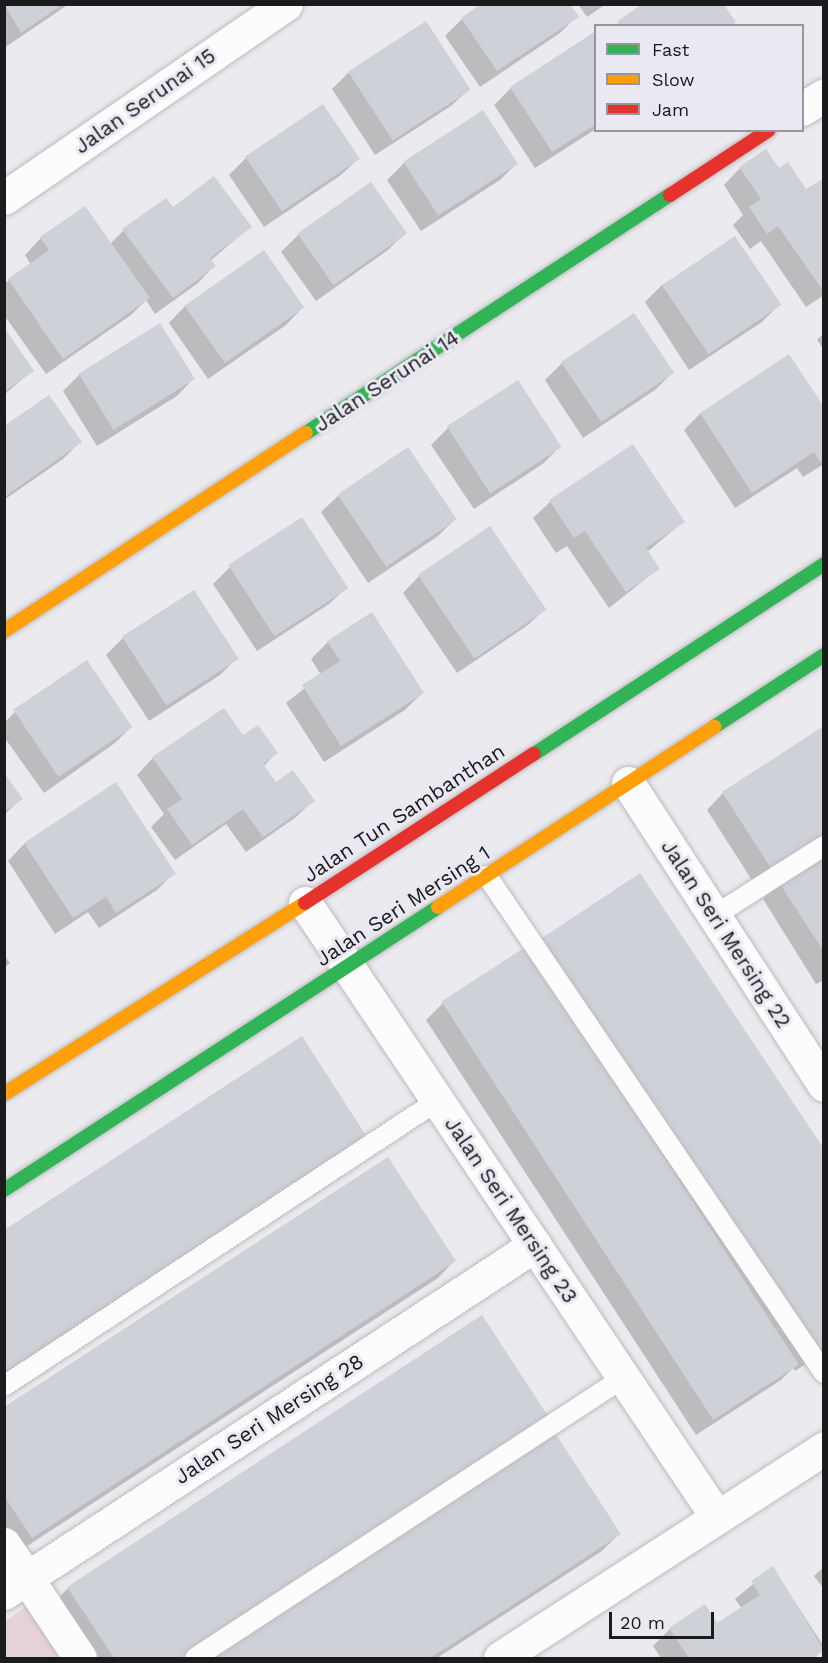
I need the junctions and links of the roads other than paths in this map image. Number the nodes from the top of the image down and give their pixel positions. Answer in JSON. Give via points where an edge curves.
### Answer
{"nodes":[{"id":1,"x":286,"y":4,"type":"edge"},
{"id":2,"x":824,"y":95,"type":"edge"},
{"id":3,"x":804,"y":108,"type":"edge"},
{"id":4,"x":766,"y":132,"type":"edge"},
{"id":5,"x":4,"y":198,"type":"edge"},
{"id":6,"x":824,"y":564,"type":"edge"},
{"id":7,"x":4,"y":631,"type":"edge"},
{"id":8,"x":824,"y":655,"type":"edge"},
{"id":9,"x":628,"y":783,"type":"junction"},
{"id":10,"x":824,"y":846,"type":"edge"},
{"id":11,"x":487,"y":876,"type":"junction"},
{"id":12,"x":714,"y":916,"type":"junction"},
{"id":13,"x":326,"y":935,"type":"junction"},
{"id":14,"x":820,"y":1073,"type":"edge"},
{"id":15,"x":4,"y":1094,"type":"edge"},
{"id":16,"x":437,"y":1101,"type":"junction"},
{"id":17,"x":4,"y":1190,"type":"edge"},
{"id":18,"x":535,"y":1245,"type":"junction"},
{"id":19,"x":824,"y":1373,"type":"edge"},
{"id":20,"x":623,"y":1378,"type":"junction"},
{"id":21,"x":4,"y":1386,"type":"edge"},
{"id":22,"x":824,"y":1448,"type":"edge"},
{"id":23,"x":717,"y":1517,"type":"junction"},
{"id":24,"x":4,"y":1544,"type":"edge"},
{"id":25,"x":16,"y":1586,"type":"edge"},
{"id":26,"x":80,"y":1659,"type":"edge"},
{"id":27,"x":195,"y":1659,"type":"edge"},
{"id":28,"x":500,"y":1659,"type":"edge"}],
"edges":[{"from":1,"to":5,"type":"street","name":"Jalan Serunai 15"},
{"from":2,"to":3,"type":"street"},
{"from":4,"to":7,"type":"street","name":"Jalan Serunai 14"},
{"from":6,"to":13,"type":"street","name":"Jalan Tun Sambanthan"},
{"from":8,"to":9,"type":"street","name":"Jalan Seri Mersing 1"},
{"from":9,"to":11,"type":"street","name":"Jalan Seri Mersing 1"},
{"from":9,"to":12,"type":"street","name":"Jalan Seri Mersing 22"},
{"from":10,"to":12,"type":"lane"},
{"from":11,"to":13,"type":"street","name":"Jalan Seri Mersing 1"},
{"from":11,"to":19,"type":"lane"},
{"from":12,"to":14,"type":"street","name":"Jalan Seri Mersing 22"},
{"from":13,"to":15,"type":"street","name":"Jalan Tun Sambanthan"},
{"from":13,"to":16,"type":"street","name":"Jalan Seri Mersing 23"},
{"from":13,"to":17,"type":"street","name":"Jalan Seri Mersing 1"},
{"from":16,"to":18,"type":"street","name":"Jalan Seri Mersing 23"},
{"from":16,"to":21,"type":"lane"},
{"from":18,"to":20,"type":"street","name":"Jalan Seri Mersing 23"},
{"from":18,"to":25,"type":"street","name":"Jalan Seri Mersing 28"},
{"from":20,"to":23,"type":"street","name":"Jalan Seri Mersing 23"},
{"from":20,"to":27,"type":"lane"},
{"from":22,"to":23,"type":"street"},
{"from":23,"to":28,"type":"street"},
{"from":24,"to":25,"type":"street"},
{"from":25,"to":26,"type":"street"}]}
